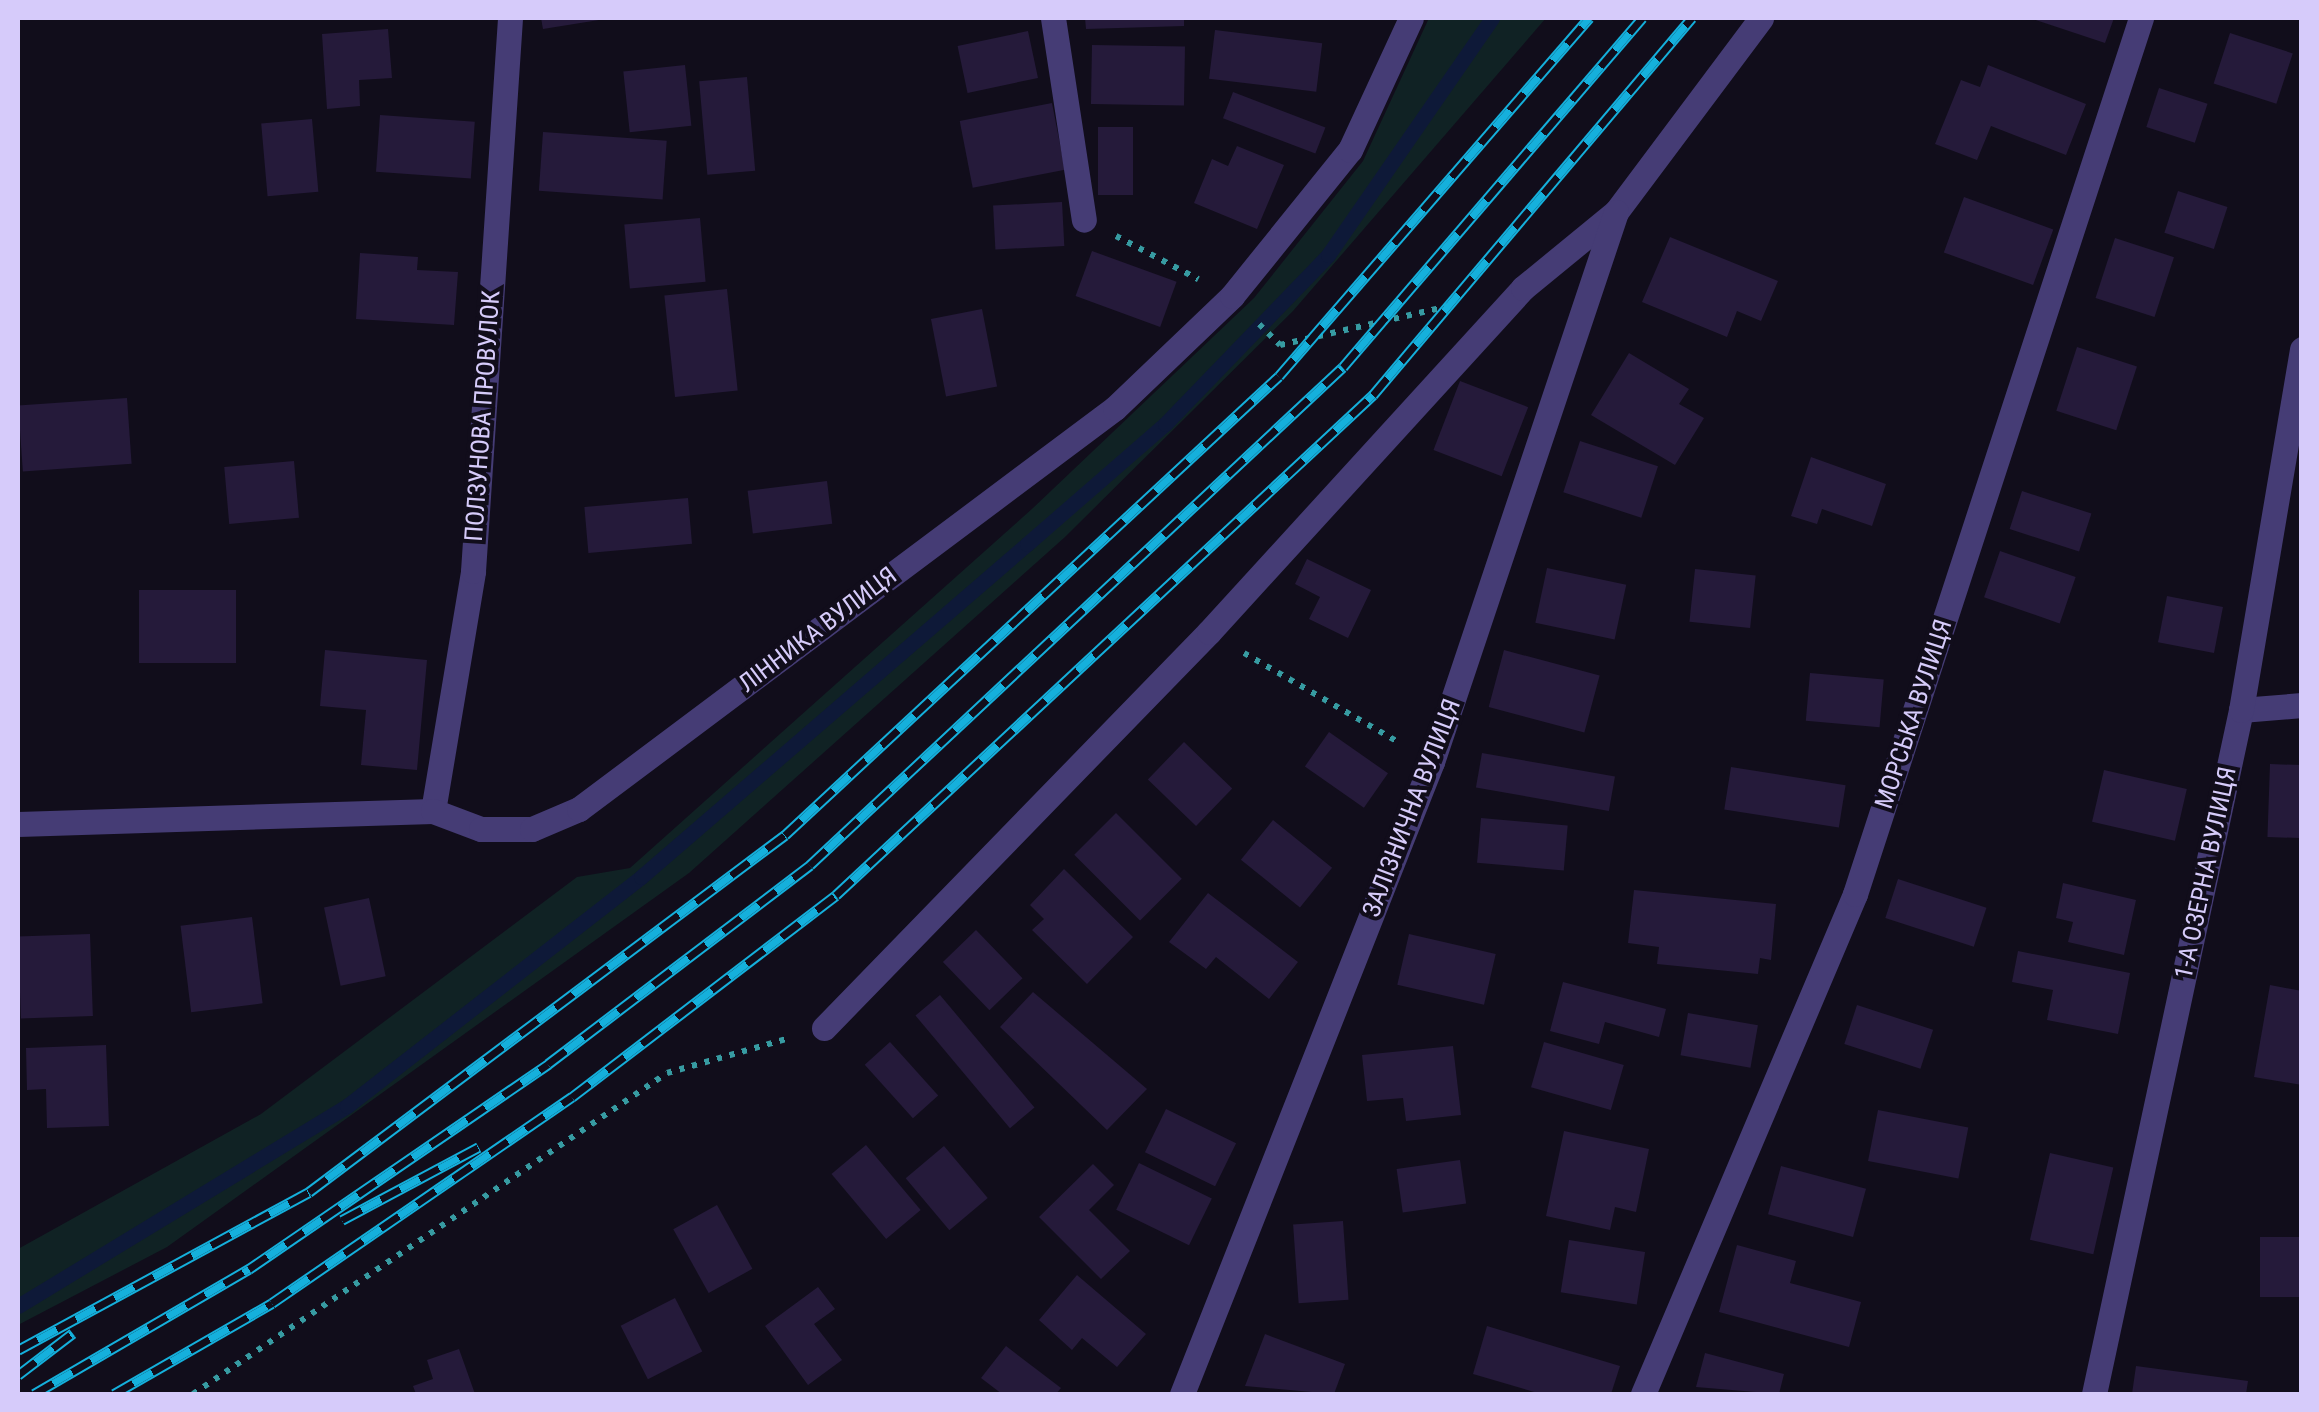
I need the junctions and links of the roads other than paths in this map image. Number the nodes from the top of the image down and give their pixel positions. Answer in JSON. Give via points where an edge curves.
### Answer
{"nodes":[{"id":1,"x":510,"y":18,"type":"edge"},
{"id":2,"x":1053,"y":18,"type":"edge"},
{"id":3,"x":1411,"y":18,"type":"edge"},
{"id":4,"x":1761,"y":18,"type":"edge"},
{"id":5,"x":2141,"y":18,"type":"edge"},
{"id":6,"x":1616,"y":212,"type":"junction"},
{"id":7,"x":1084,"y":220,"type":"road end"},
{"id":8,"x":2302,"y":348,"type":"edge"},
{"id":9,"x":2302,"y":705,"type":"edge"},
{"id":10,"x":2241,"y":710,"type":"junction"},
{"id":11,"x":433,"y":811,"type":"junction"},
{"id":12,"x":18,"y":824,"type":"edge"},
{"id":13,"x":824,"y":1028,"type":"road end"},
{"id":14,"x":1182,"y":1394,"type":"edge"},
{"id":15,"x":1643,"y":1394,"type":"edge"},
{"id":16,"x":2094,"y":1394,"type":"edge"}],
"edges":[{"from":1,"to":11,"type":"street","name":"ПОЛЗУНОВА ПРОВУЛОК","via":[[473,571]]},
{"from":2,"to":7,"type":"street"},
{"from":3,"to":11,"type":"street","name":"ЛІННИКА ВУЛИЦЯ","via":[[1350,150],[1232,296],[1115,408],[579,808],[532,828],[498,829]]},
{"from":4,"to":6,"type":"street","name":"ЗАЛІЗНИЧНА ВУЛИЦЯ"},
{"from":5,"to":15,"type":"street","name":"МОРСЬКА ВУЛИЦЯ","via":[[1855,894]]},
{"from":6,"to":13,"type":"street","name":"ЗАЛІЗНИЧНА ВУЛИЦЯ","via":[[1522,288],[1208,632]]},
{"from":6,"to":14,"type":"street","name":"ЗАЛІЗНИЧНА ВУЛИЦЯ","via":[[1432,762]]},
{"from":8,"to":10,"type":"street","name":"1-А ОЗЕРНА ВУЛИЦЯ"},
{"from":9,"to":10,"type":"street"},
{"from":10,"to":16,"type":"street","name":"1-А ОЗЕРНА ВУЛИЦЯ"},
{"from":11,"to":12,"type":"street","name":"ЛІННИКА ВУЛИЦЯ"}]}
